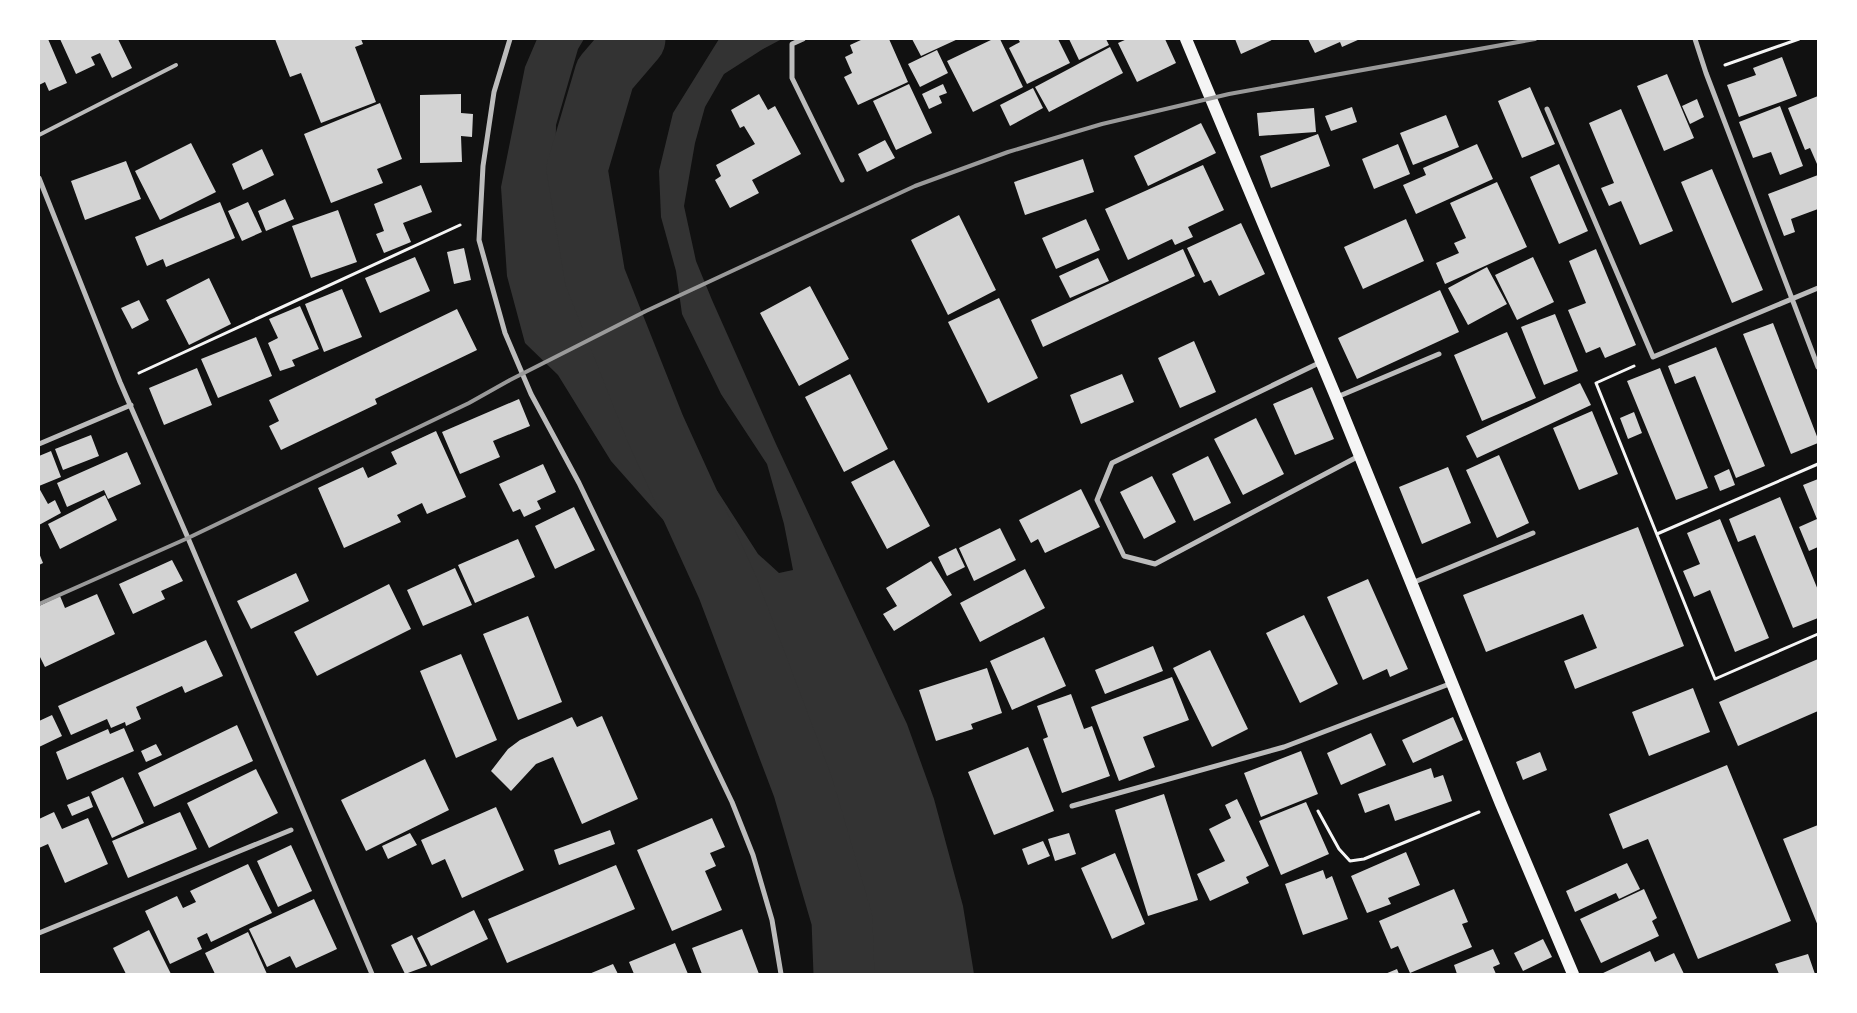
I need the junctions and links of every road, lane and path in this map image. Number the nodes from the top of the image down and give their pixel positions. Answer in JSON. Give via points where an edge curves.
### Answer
{"nodes":[{"id":1,"x":510,"y":39,"type":"edge"},
{"id":2,"x":803,"y":39,"type":"edge"},
{"id":3,"x":1186,"y":39,"type":"edge"},
{"id":4,"x":1695,"y":39,"type":"edge"},
{"id":5,"x":1799,"y":39,"type":"edge"},
{"id":6,"x":176,"y":65,"type":"dead end"},
{"id":7,"x":1706,"y":72,"type":"junction"},
{"id":8,"x":1547,"y":109,"type":"dead end"},
{"id":9,"x":39,"y":135,"type":"edge"},
{"id":10,"x":39,"y":178,"type":"edge"},
{"id":11,"x":842,"y":180,"type":"dead end"},
{"id":12,"x":481,"y":216,"type":"junction"},
{"id":13,"x":1818,"y":288,"type":"edge"},
{"id":14,"x":1792,"y":299,"type":"junction"},
{"id":15,"x":1439,"y":354,"type":"dead end"},
{"id":16,"x":1653,"y":357,"type":"junction"},
{"id":17,"x":1322,"y":362,"type":"junction"},
{"id":18,"x":1818,"y":367,"type":"edge"},
{"id":19,"x":120,"y":382,"type":"junction"},
{"id":20,"x":1336,"y":397,"type":"junction"},
{"id":21,"x":131,"y":405,"type":"junction"},
{"id":22,"x":39,"y":444,"type":"edge"},
{"id":23,"x":1360,"y":455,"type":"junction"},
{"id":24,"x":1818,"y":464,"type":"edge"},
{"id":25,"x":1533,"y":533,"type":"dead end"},
{"id":26,"x":1657,"y":534,"type":"junction"},
{"id":27,"x":1412,"y":583,"type":"junction"},
{"id":28,"x":1818,"y":634,"type":"edge"},
{"id":29,"x":1452,"y":682,"type":"junction"},
{"id":30,"x":1501,"y":804,"type":"junction"},
{"id":31,"x":1072,"y":806,"type":"dead end"},
{"id":32,"x":1318,"y":811,"type":"dead end"},
{"id":33,"x":291,"y":830,"type":"dead end"},
{"id":34,"x":39,"y":934,"type":"edge"},
{"id":35,"x":372,"y":974,"type":"edge"},
{"id":36,"x":781,"y":974,"type":"edge"},
{"id":37,"x":1574,"y":974,"type":"edge"}],
"edges":[{"from":1,"to":12,"type":"street","via":[[494,92],[482,166]]},
{"from":2,"to":11,"type":"street","via":[[792,44],[792,78]]},
{"from":3,"to":17,"type":"main road"},
{"from":4,"to":7,"type":"street"},
{"from":5,"to":7,"type":"path"},
{"from":6,"to":9,"type":"lane"},
{"from":7,"to":14,"type":"street"},
{"from":8,"to":16,"type":"street"},
{"from":10,"to":19,"type":"street"},
{"from":12,"to":19,"type":"path"},
{"from":12,"to":36,"type":"street","via":[[479,240],[505,333],[531,394],[579,483],[732,802],[753,854],[772,920]]},
{"from":13,"to":14,"type":"street"},
{"from":14,"to":16,"type":"street"},
{"from":14,"to":18,"type":"street"},
{"from":15,"to":20,"type":"street"},
{"from":16,"to":26,"type":"path","via":[[1596,383]]},
{"from":17,"to":20,"type":"main road"},
{"from":17,"to":23,"type":"street","via":[[1112,463],[1097,500],[1124,556],[1155,564]]},
{"from":19,"to":21,"type":"street"},
{"from":20,"to":23,"type":"main road"},
{"from":21,"to":22,"type":"street"},
{"from":21,"to":35,"type":"street"},
{"from":23,"to":27,"type":"main road"},
{"from":24,"to":26,"type":"path"},
{"from":25,"to":27,"type":"street"},
{"from":26,"to":28,"type":"path","via":[[1715,679]]},
{"from":27,"to":29,"type":"main road"},
{"from":29,"to":30,"type":"main road"},
{"from":29,"to":31,"type":"street","via":[[1284,747]]},
{"from":30,"to":32,"type":"path","via":[[1364,859],[1350,861],[1338,849]]},
{"from":30,"to":37,"type":"main road"},
{"from":33,"to":34,"type":"street"}]}
